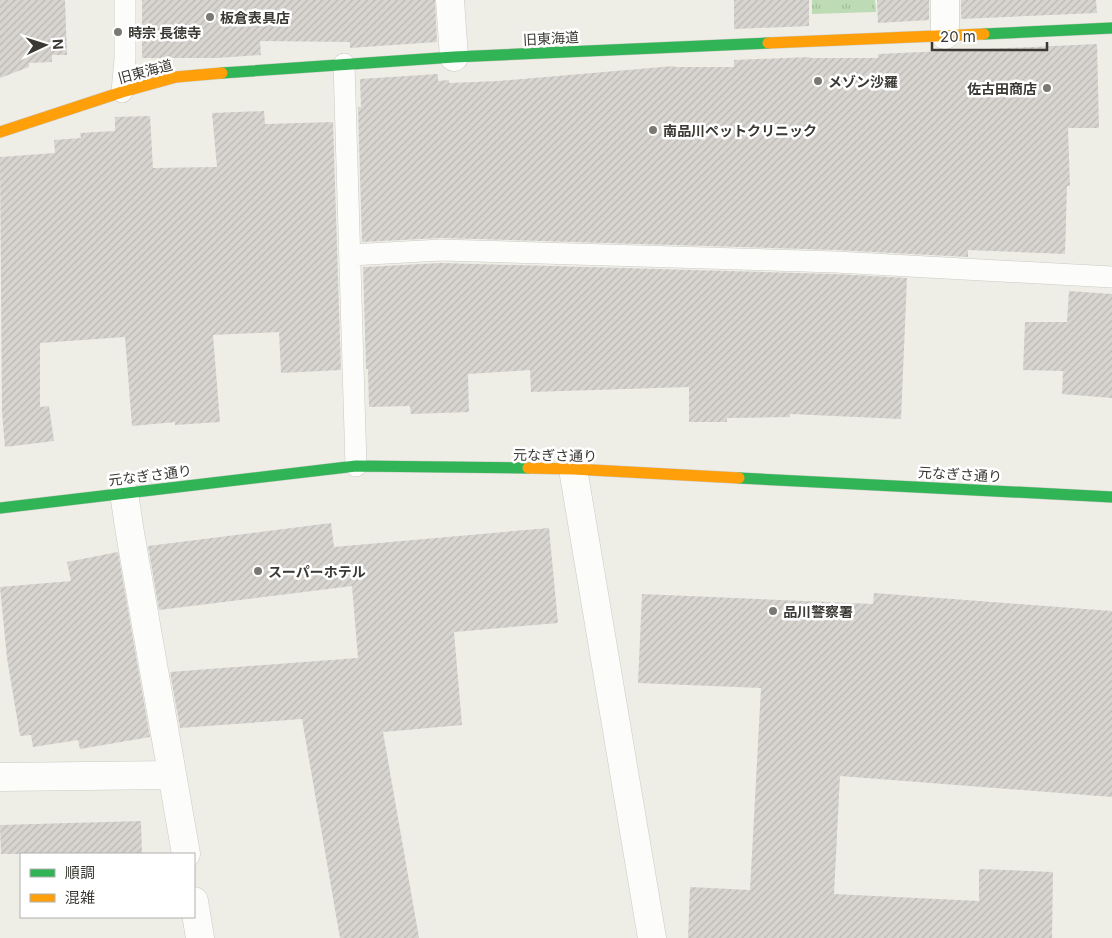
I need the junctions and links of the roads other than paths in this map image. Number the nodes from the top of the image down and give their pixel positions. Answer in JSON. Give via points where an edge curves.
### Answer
{"nodes":[{"id":1,"x":125,"y":0,"type":"edge"},
{"id":2,"x":450,"y":0,"type":"edge"},
{"id":3,"x":945,"y":0,"type":"edge"},
{"id":4,"x":1112,"y":28,"type":"edge"},
{"id":5,"x":946,"y":35,"type":"junction"},
{"id":6,"x":454,"y":57,"type":"junction"},
{"id":7,"x":344,"y":64,"type":"junction"},
{"id":8,"x":122,"y":92,"type":"junction"},
{"id":9,"x":0,"y":132,"type":"edge"},
{"id":10,"x":351,"y":255,"type":"junction"},
{"id":11,"x":1112,"y":277,"type":"edge"},
{"id":12,"x":356,"y":466,"type":"junction"},
{"id":13,"x":573,"y":469,"type":"junction"},
{"id":14,"x":124,"y":493,"type":"junction"},
{"id":15,"x":1112,"y":496,"type":"edge"},
{"id":16,"x":0,"y":508,"type":"edge"},
{"id":17,"x":172,"y":774,"type":"junction"},
{"id":18,"x":0,"y":776,"type":"edge"},
{"id":19,"x":186,"y":853,"type":"edge"},
{"id":20,"x":195,"y":907,"type":"edge"},
{"id":21,"x":200,"y":938,"type":"edge"},
{"id":22,"x":652,"y":938,"type":"edge"}],
"edges":[{"from":1,"to":8,"type":"lane"},
{"from":2,"to":6,"type":"street"},
{"from":3,"to":5,"type":"street"},
{"from":4,"to":5,"type":"street","name":"旧東海道"},
{"from":5,"to":6,"type":"street","name":"旧東海道"},
{"from":6,"to":7,"type":"street","name":"旧東海道"},
{"from":7,"to":8,"type":"street","name":"旧東海道","via":[[176,77]]},
{"from":7,"to":10,"type":"lane"},
{"from":8,"to":9,"type":"street","name":"旧東海道"},
{"from":10,"to":11,"type":"lane","via":[[441,250],[836,262]]},
{"from":10,"to":12,"type":"lane"},
{"from":12,"to":13,"type":"street","name":"元なぎさ通り"},
{"from":12,"to":14,"type":"street","name":"元なぎさ通り"},
{"from":13,"to":15,"type":"street","name":"元なぎさ通り"},
{"from":13,"to":22,"type":"street"},
{"from":14,"to":16,"type":"street","name":"元なぎさ通り"},
{"from":14,"to":17,"type":"street"},
{"from":17,"to":18,"type":"street"},
{"from":17,"to":19,"type":"street"},
{"from":20,"to":21,"type":"street"}]}
